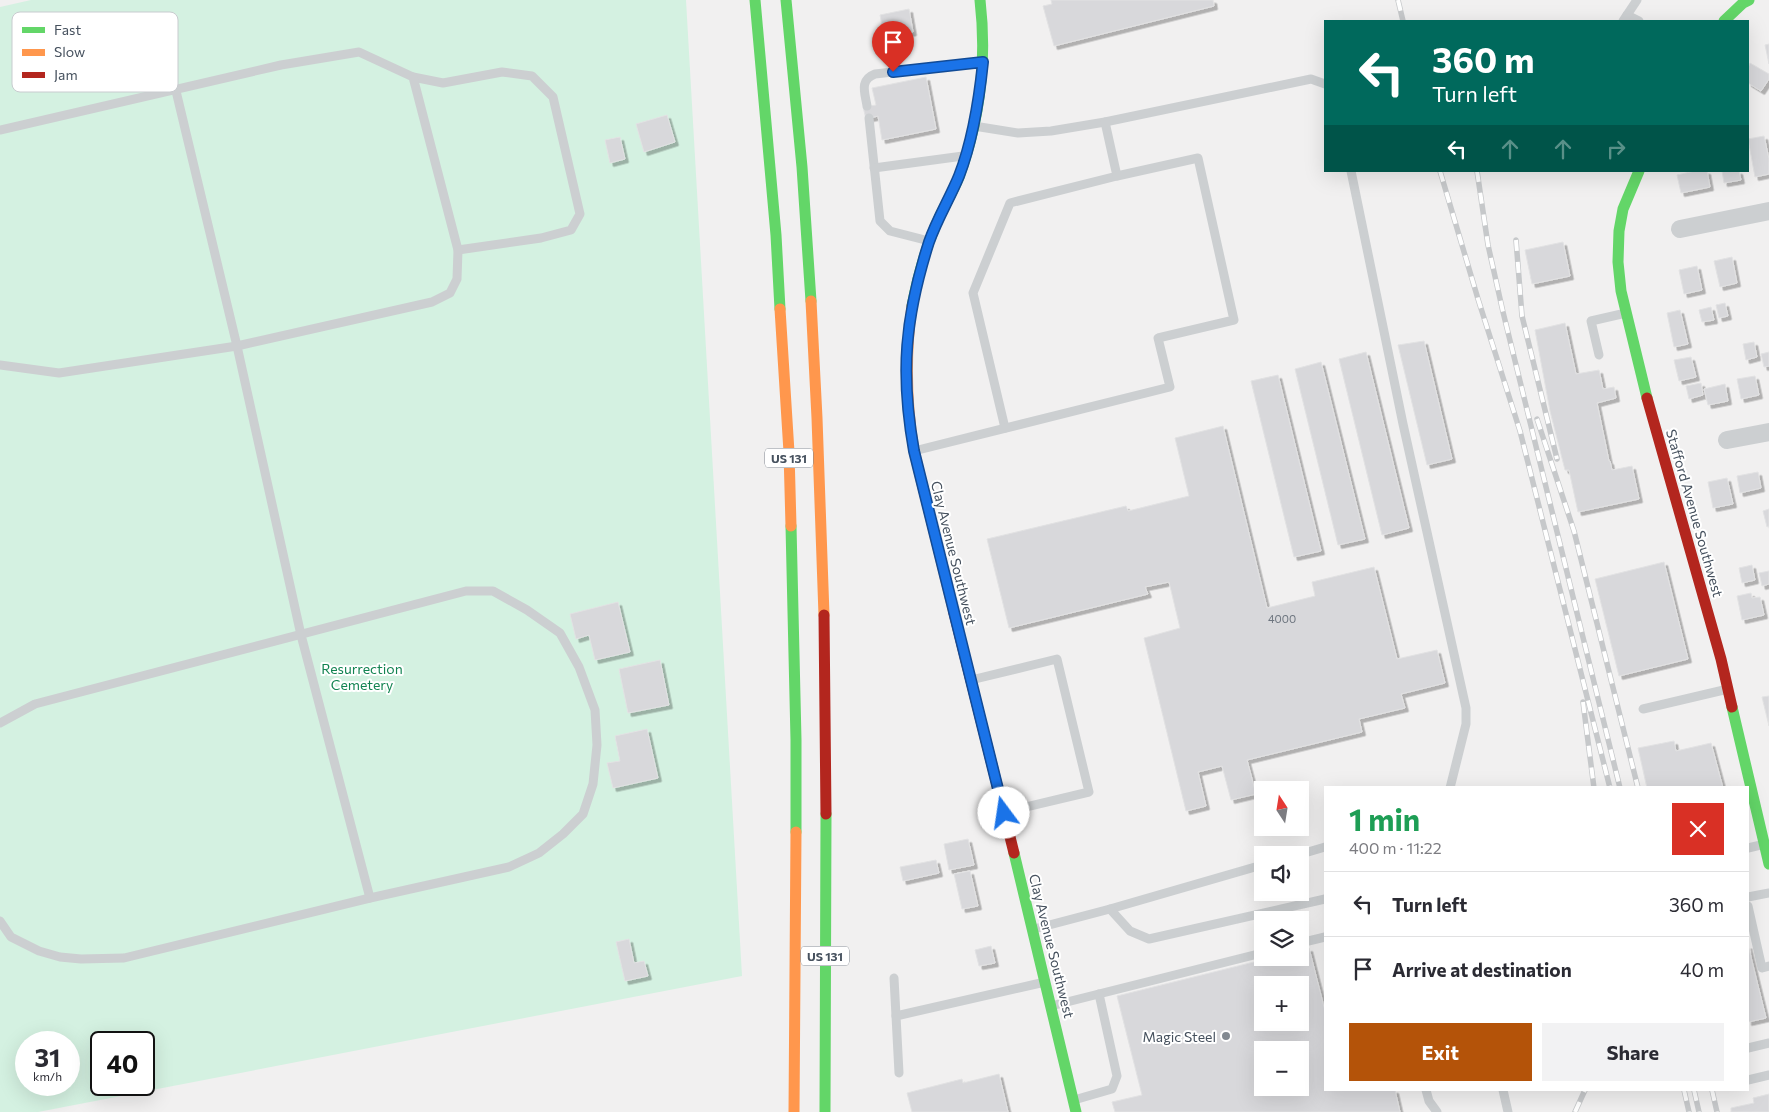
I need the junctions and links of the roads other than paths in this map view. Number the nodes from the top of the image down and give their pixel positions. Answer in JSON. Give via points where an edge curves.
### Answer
{"nodes":[{"id":1,"x":755,"y":0,"type":"edge"},
{"id":2,"x":786,"y":0,"type":"edge"},
{"id":3,"x":980,"y":0,"type":"edge"},
{"id":4,"x":1637,"y":0,"type":"edge"},
{"id":5,"x":1749,"y":0,"type":"edge"},
{"id":6,"x":1625,"y":18,"type":"edge"},
{"id":7,"x":1725,"y":20,"type":"edge"},
{"id":8,"x":983,"y":62,"type":"junction"},
{"id":9,"x":413,"y":76,"type":"junction"},
{"id":10,"x":1324,"y":84,"type":"edge"},
{"id":11,"x":178,"y":90,"type":"edge"},
{"id":12,"x":167,"y":92,"type":"edge"},
{"id":13,"x":176,"y":92,"type":"edge"},
{"id":14,"x":867,"y":106,"type":"dead end"},
{"id":15,"x":869,"y":118,"type":"dead end"},
{"id":16,"x":1105,"y":122,"type":"junction"},
{"id":17,"x":974,"y":126,"type":"junction"},
{"id":18,"x":0,"y":130,"type":"edge"},
{"id":19,"x":966,"y":156,"type":"junction"},
{"id":20,"x":874,"y":168,"type":"junction"},
{"id":21,"x":1351,"y":172,"type":"edge"},
{"id":22,"x":1639,"y":172,"type":"edge"},
{"id":23,"x":1118,"y":176,"type":"junction"},
{"id":24,"x":1769,"y":212,"type":"edge"},
{"id":25,"x":1680,"y":229,"type":"dead end"},
{"id":26,"x":929,"y":241,"type":"junction"},
{"id":27,"x":458,"y":250,"type":"junction"},
{"id":28,"x":1626,"y":313,"type":"junction"},
{"id":29,"x":237,"y":346,"type":"junction"},
{"id":30,"x":1599,"y":355,"type":"dead end"},
{"id":31,"x":0,"y":365,"type":"edge"},
{"id":32,"x":1005,"y":428,"type":"junction"},
{"id":33,"x":1769,"y":432,"type":"edge"},
{"id":34,"x":1727,"y":440,"type":"dead end"},
{"id":35,"x":914,"y":451,"type":"junction"},
{"id":36,"x":301,"y":635,"type":"junction"},
{"id":37,"x":971,"y":680,"type":"junction"},
{"id":38,"x":1729,"y":689,"type":"junction"},
{"id":39,"x":1643,"y":709,"type":"dead end"},
{"id":40,"x":0,"y":723,"type":"edge"},
{"id":41,"x":1450,"y":786,"type":"edge"},
{"id":42,"x":826,"y":800,"type":"junction"},
{"id":43,"x":1004,"y":813,"type":"junction"},
{"id":44,"x":1765,"y":844,"type":"junction"},
{"id":45,"x":1324,"y":847,"type":"edge"},
{"id":46,"x":1749,"y":848,"type":"edge"},
{"id":47,"x":1309,"y":852,"type":"edge"},
{"id":48,"x":1769,"y":864,"type":"edge"},
{"id":49,"x":1254,"y":867,"type":"edge"},
{"id":50,"x":1769,"y":893,"type":"edge"},
{"id":51,"x":1749,"y":897,"type":"edge"},
{"id":52,"x":370,"y":898,"type":"junction"},
{"id":53,"x":1324,"y":899,"type":"edge"},
{"id":54,"x":1110,"y":909,"type":"junction"},
{"id":55,"x":1749,"y":910,"type":"edge"},
{"id":56,"x":796,"y":916,"type":"junction"},
{"id":57,"x":0,"y":921,"type":"edge"},
{"id":58,"x":1032,"y":929,"type":"junction"},
{"id":59,"x":1324,"y":937,"type":"edge"},
{"id":60,"x":1309,"y":941,"type":"edge"},
{"id":61,"x":837,"y":953,"type":"dead end"},
{"id":62,"x":1254,"y":955,"type":"edge"},
{"id":63,"x":1769,"y":966,"type":"edge"},
{"id":64,"x":894,"y":978,"type":"dead end"},
{"id":65,"x":1045,"y":982,"type":"junction"},
{"id":66,"x":1099,"y":994,"type":"junction"},
{"id":67,"x":1051,"y":1006,"type":"junction"},
{"id":68,"x":896,"y":1016,"type":"junction"},
{"id":69,"x":784,"y":1020,"type":"dead end"},
{"id":70,"x":1769,"y":1043,"type":"edge"},
{"id":71,"x":1749,"y":1048,"type":"edge"},
{"id":72,"x":899,"y":1073,"type":"dead end"},
{"id":73,"x":1769,"y":1075,"type":"edge"},
{"id":74,"x":1749,"y":1080,"type":"edge"},
{"id":75,"x":1426,"y":1091,"type":"edge"},
{"id":76,"x":1504,"y":1091,"type":"edge"},
{"id":77,"x":1075,"y":1106,"type":"edge"},
{"id":78,"x":794,"y":1112,"type":"edge"},
{"id":79,"x":825,"y":1112,"type":"edge"},
{"id":80,"x":1437,"y":1112,"type":"edge"},
{"id":81,"x":1508,"y":1112,"type":"edge"}],
"edges":[{"from":1,"to":56,"type":"main road","number":"US 131","via":[[776,236],[789,452],[796,740]]},
{"from":2,"to":42,"type":"main road","number":"US 131","via":[[815,351],[826,673]]},
{"from":3,"to":8,"type":"main road","name":"Clay Avenue Southwest"},
{"from":4,"to":6,"type":"lane"},
{"from":5,"to":7,"type":"main road"},
{"from":8,"to":14,"type":"lane","via":[[875,74],[865,82]]},
{"from":8,"to":17,"type":"main road","name":"Clay Avenue Southwest"},
{"from":9,"to":11,"type":"lane","via":[[359,52],[281,65]]},
{"from":9,"to":27,"type":"lane"},
{"from":9,"to":27,"type":"lane","via":[[443,83],[502,72],[532,76],[553,97],[580,214],[571,230],[541,238]]},
{"from":10,"to":16,"type":"lane","via":[[1311,79]]},
{"from":12,"to":18,"type":"lane"},
{"from":13,"to":29,"type":"lane"},
{"from":15,"to":20,"type":"lane"},
{"from":16,"to":17,"type":"lane","via":[[1051,132],[1018,134]]},
{"from":16,"to":23,"type":"lane"},
{"from":17,"to":19,"type":"main road","name":"Clay Avenue Southwest"},
{"from":19,"to":20,"type":"lane"},
{"from":19,"to":26,"type":"main road","name":"Clay Avenue Southwest"},
{"from":20,"to":26,"type":"lane","via":[[880,221],[890,231]]},
{"from":21,"to":41,"type":"lane","via":[[1466,708],[1466,724]]},
{"from":22,"to":28,"type":"main road","name":"Stafford Avenue Southwest","via":[[1630,188],[1619,232],[1618,262]]},
{"from":23,"to":32,"type":"lane","via":[[1010,203],[973,293]]},
{"from":23,"to":32,"type":"lane","via":[[1198,158],[1234,320],[1158,338],[1170,387]]},
{"from":24,"to":25,"type":"street"},
{"from":26,"to":35,"type":"main road","name":"Clay Avenue Southwest","via":[[916,284],[906,354],[906,394]]},
{"from":27,"to":29,"type":"lane","via":[[457,279],[450,293],[432,302]]},
{"from":28,"to":30,"type":"lane","via":[[1591,321]]},
{"from":28,"to":38,"type":"main road","name":"Stafford Avenue Southwest","via":[[1642,384]]},
{"from":29,"to":31,"type":"lane","via":[[59,373]]},
{"from":29,"to":36,"type":"lane"},
{"from":32,"to":35,"type":"lane"},
{"from":33,"to":34,"type":"street"},
{"from":35,"to":37,"type":"main road","name":"Clay Avenue Southwest"},
{"from":36,"to":40,"type":"lane","via":[[35,704]]},
{"from":36,"to":52,"type":"lane"},
{"from":36,"to":52,"type":"lane","via":[[466,591],[492,591],[527,610],[560,634],[579,667],[595,710],[594,784],[583,814],[563,834],[539,853],[509,868]]},
{"from":37,"to":43,"type":"main road","name":"Clay Avenue Southwest"},
{"from":37,"to":43,"type":"lane","via":[[1057,659],[1089,792]]},
{"from":38,"to":39,"type":"lane"},
{"from":38,"to":44,"type":"main road","name":"Stafford Avenue Southwest"},
{"from":42,"to":61,"type":"main road"},
{"from":42,"to":79,"type":"main road","number":"US 131"},
{"from":43,"to":58,"type":"main road","name":"Clay Avenue Southwest"},
{"from":44,"to":46,"type":"lane"},
{"from":44,"to":48,"type":"main road","name":"Stafford Avenue Southwest"},
{"from":45,"to":47,"type":"lane"},
{"from":49,"to":54,"type":"lane"},
{"from":50,"to":51,"type":"lane"},
{"from":52,"to":57,"type":"lane","via":[[124,958],[82,959],[39,951],[11,937]]},
{"from":53,"to":54,"type":"lane","via":[[1149,939],[1130,931]]},
{"from":54,"to":58,"type":"lane"},
{"from":55,"to":63,"type":"lane","via":[[1762,968]]},
{"from":56,"to":69,"type":"main road"},
{"from":56,"to":78,"type":"main road","number":"US 131"},
{"from":58,"to":65,"type":"main road","name":"Clay Avenue Southwest"},
{"from":59,"to":60,"type":"lane"},
{"from":62,"to":66,"type":"lane"},
{"from":64,"to":68,"type":"lane"},
{"from":65,"to":67,"type":"main road","name":"Clay Avenue Southwest"},
{"from":65,"to":68,"type":"lane"},
{"from":66,"to":67,"type":"lane"},
{"from":66,"to":77,"type":"lane","via":[[1117,1076],[1112,1089]]},
{"from":67,"to":77,"type":"main road","name":"Clay Avenue Southwest"},
{"from":68,"to":72,"type":"lane"},
{"from":70,"to":71,"type":"lane"},
{"from":73,"to":74,"type":"lane"},
{"from":75,"to":80,"type":"lane"},
{"from":76,"to":81,"type":"lane"}]}
